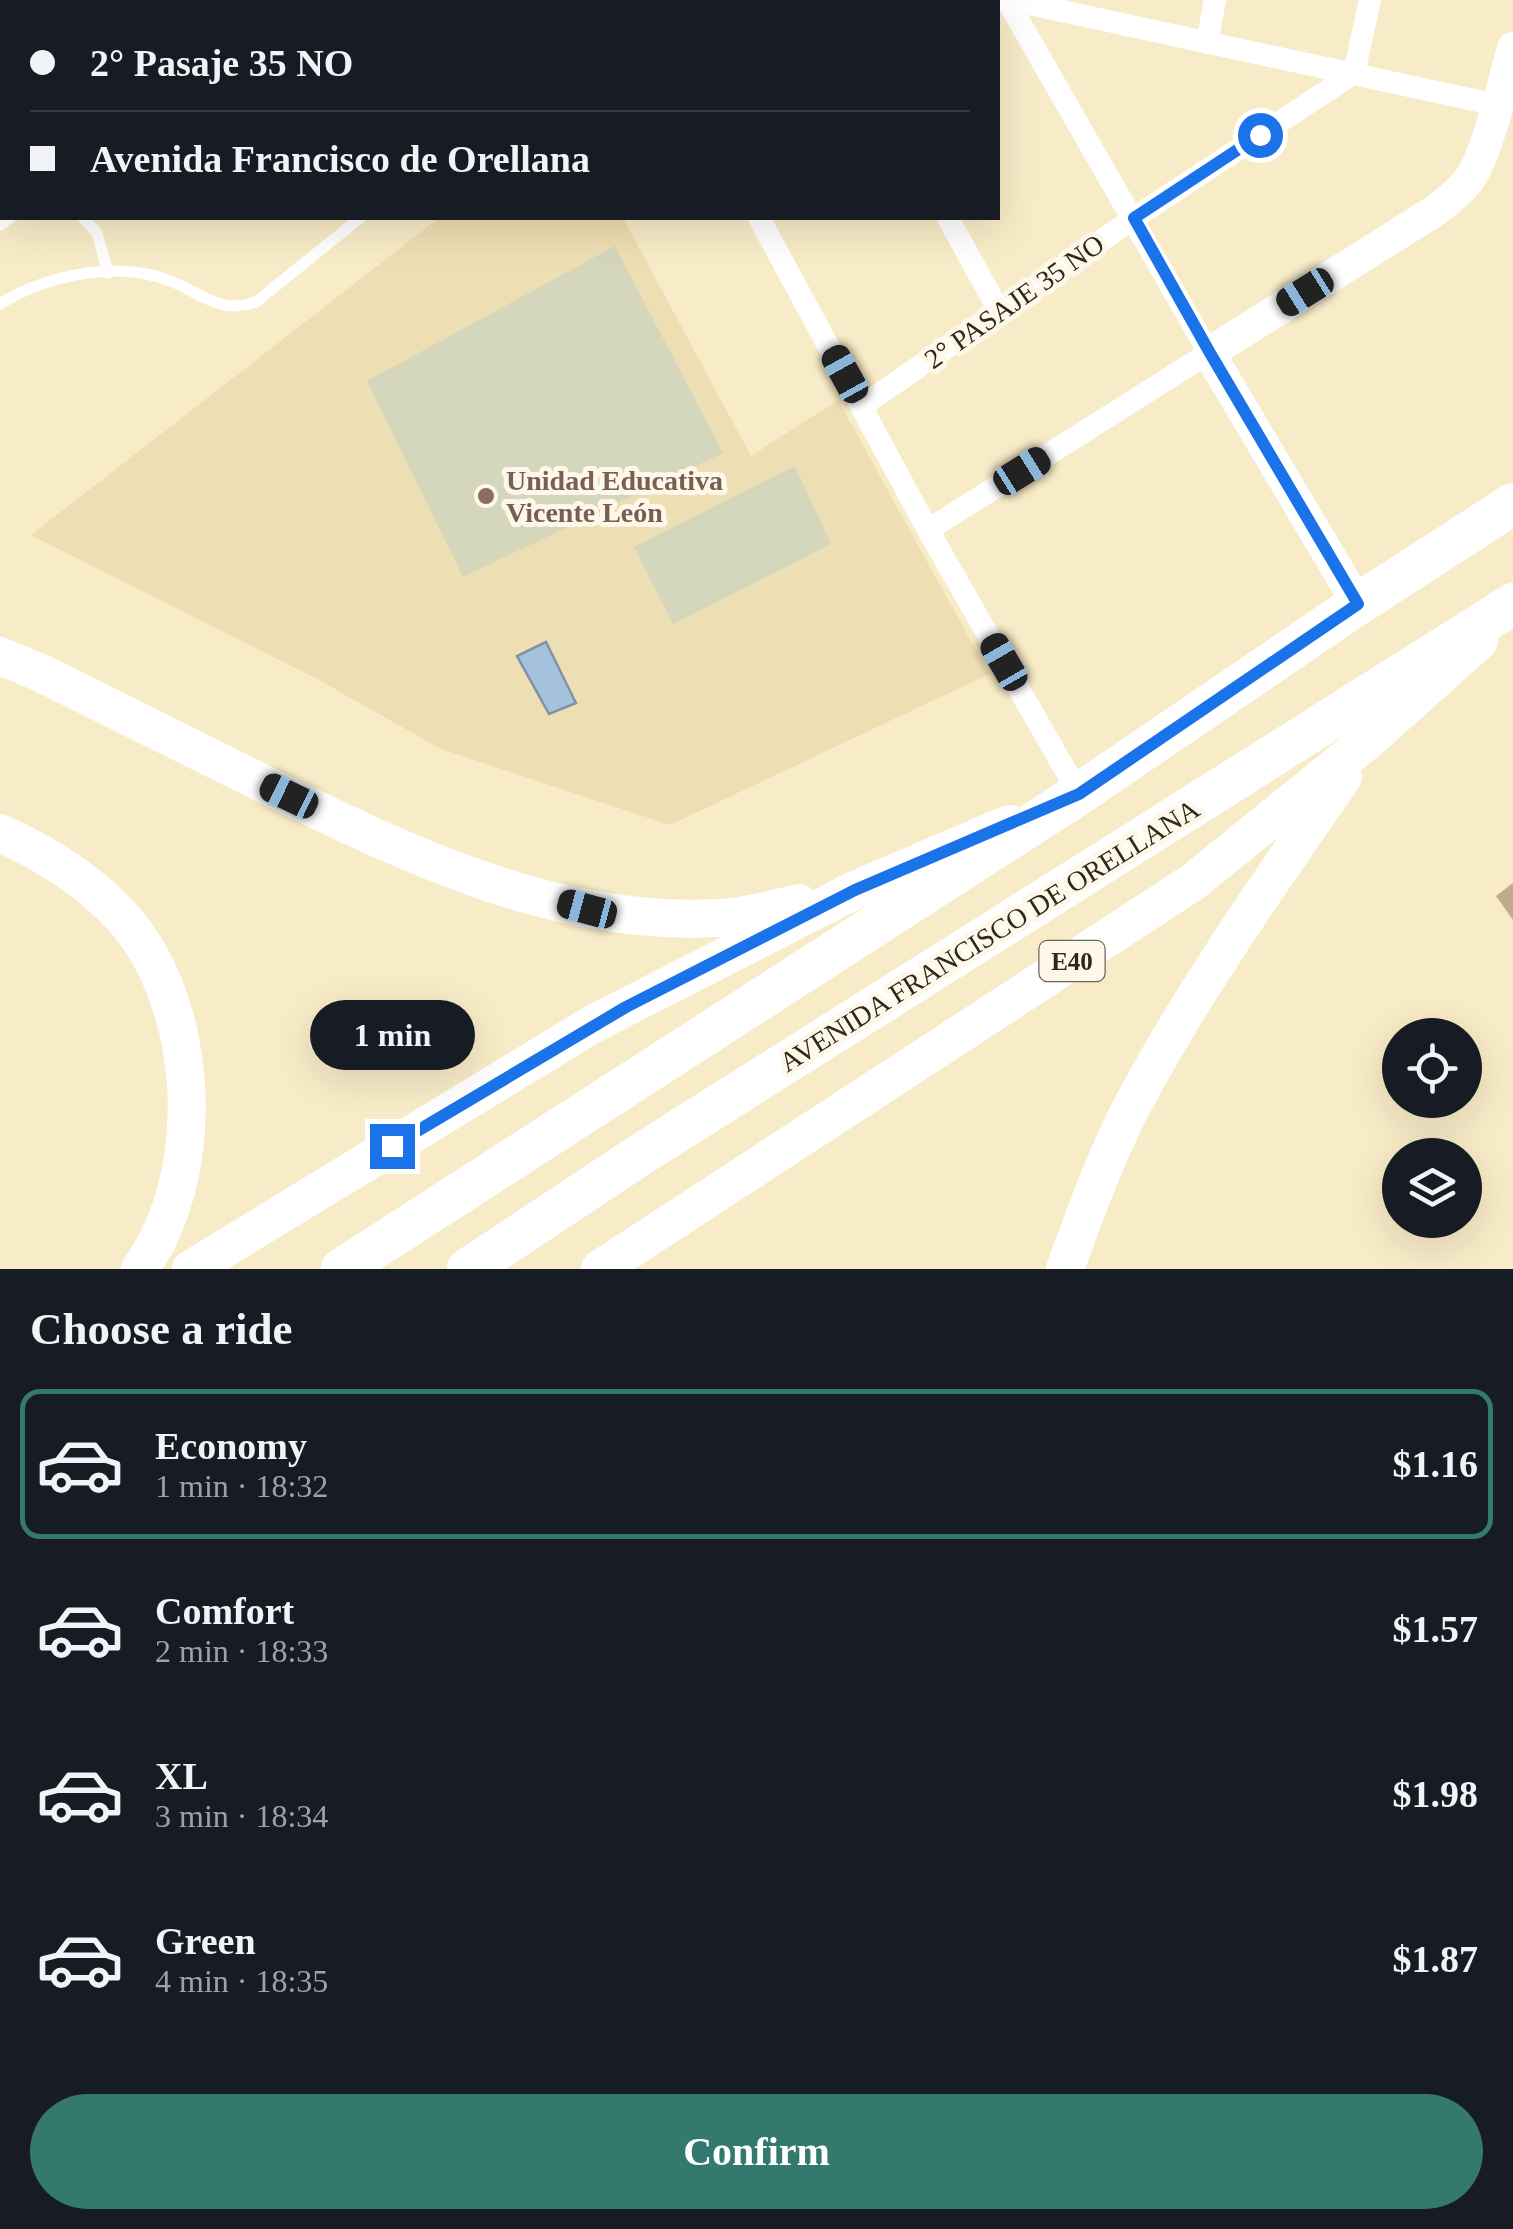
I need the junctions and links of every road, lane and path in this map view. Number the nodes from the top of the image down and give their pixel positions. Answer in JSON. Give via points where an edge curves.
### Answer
{"nodes":[{"id":1,"x":1009,"y":0,"type":"edge"},
{"id":2,"x":1215,"y":0,"type":"edge"},
{"id":3,"x":1370,"y":0,"type":"edge"},
{"id":4,"x":1068,"y":6,"type":"edge"},
{"id":5,"x":1207,"y":42,"type":"junction"},
{"id":6,"x":1513,"y":48,"type":"edge"},
{"id":7,"x":1354,"y":73,"type":"junction"},
{"id":8,"x":1498,"y":105,"type":"junction"},
{"id":9,"x":1134,"y":218,"type":"junction"},
{"id":10,"x":85,"y":220,"type":"edge"},
{"id":11,"x":358,"y":220,"type":"edge"},
{"id":12,"x":760,"y":220,"type":"edge"},
{"id":13,"x":949,"y":220,"type":"edge"},
{"id":14,"x":108,"y":273,"type":"junction"},
{"id":15,"x":0,"y":304,"type":"edge"},
{"id":16,"x":999,"y":311,"type":"junction"},
{"id":17,"x":1210,"y":353,"type":"junction"},
{"id":18,"x":862,"y":406,"type":"junction"},
{"id":19,"x":1513,"y":504,"type":"edge"},
{"id":20,"x":928,"y":530,"type":"junction"},
{"id":21,"x":1358,"y":604,"type":"junction"},
{"id":22,"x":1513,"y":607,"type":"edge"},
{"id":23,"x":0,"y":656,"type":"edge"},
{"id":24,"x":1367,"y":740,"type":"junction"},
{"id":25,"x":1079,"y":794,"type":"junction"},
{"id":26,"x":0,"y":833,"type":"edge"},
{"id":27,"x":855,"y":890,"type":"junction"},
{"id":28,"x":140,"y":1269,"type":"edge"},
{"id":29,"x":192,"y":1269,"type":"edge"},
{"id":30,"x":342,"y":1269,"type":"edge"},
{"id":31,"x":468,"y":1269,"type":"edge"},
{"id":32,"x":600,"y":1269,"type":"edge"},
{"id":33,"x":1065,"y":1269,"type":"edge"}],
"edges":[{"from":1,"to":4,"type":"street"},
{"from":1,"to":9,"type":"street"},
{"from":2,"to":5,"type":"street"},
{"from":3,"to":7,"type":"street"},
{"from":4,"to":5,"type":"street"},
{"from":5,"to":7,"type":"street"},
{"from":6,"to":8,"type":"street"},
{"from":7,"to":8,"type":"street"},
{"from":7,"to":9,"type":"street","name":"2° PASAJE 35 NO"},
{"from":8,"to":17,"type":"street","via":[[1472,177],[1433,212]]},
{"from":9,"to":16,"type":"street","name":"2° PASAJE 35 NO"},
{"from":9,"to":17,"type":"street"},
{"from":10,"to":14,"type":"lane","via":[[97,232]]},
{"from":11,"to":14,"type":"lane","via":[[256,302],[239,308],[152,276]]},
{"from":12,"to":18,"type":"street"},
{"from":13,"to":16,"type":"street"},
{"from":14,"to":15,"type":"lane","via":[[49,282]]},
{"from":16,"to":18,"type":"street","name":"2° PASAJE 35 NO"},
{"from":17,"to":20,"type":"street"},
{"from":17,"to":21,"type":"street"},
{"from":18,"to":20,"type":"street"},
{"from":19,"to":21,"type":"highway"},
{"from":20,"to":25,"type":"street"},
{"from":21,"to":25,"type":"highway"},
{"from":22,"to":24,"type":"main road","name":"AVENIDA FRANCISCO DE ORELLANA","number":"E40"},
{"from":22,"to":31,"type":"highway","name":"AVENIDA FRANCISCO DE ORELLANA"},
{"from":23,"to":27,"type":"main road","via":[[401,851],[535,896],[632,916],[719,918]]},
{"from":24,"to":32,"type":"main road","name":"AVENIDA FRANCISCO DE ORELLANA","number":"E40","via":[[1193,882]]},
{"from":24,"to":33,"type":"main road","via":[[1174,1033],[1131,1109]]},
{"from":25,"to":27,"type":"main road"},
{"from":25,"to":30,"type":"highway"},
{"from":26,"to":28,"type":"main road","via":[[65,868],[126,922],[151,958],[178,1028],[185,1068],[182,1160],[155,1248]]},
{"from":27,"to":29,"type":"main road","via":[[593,1024]]}]}
